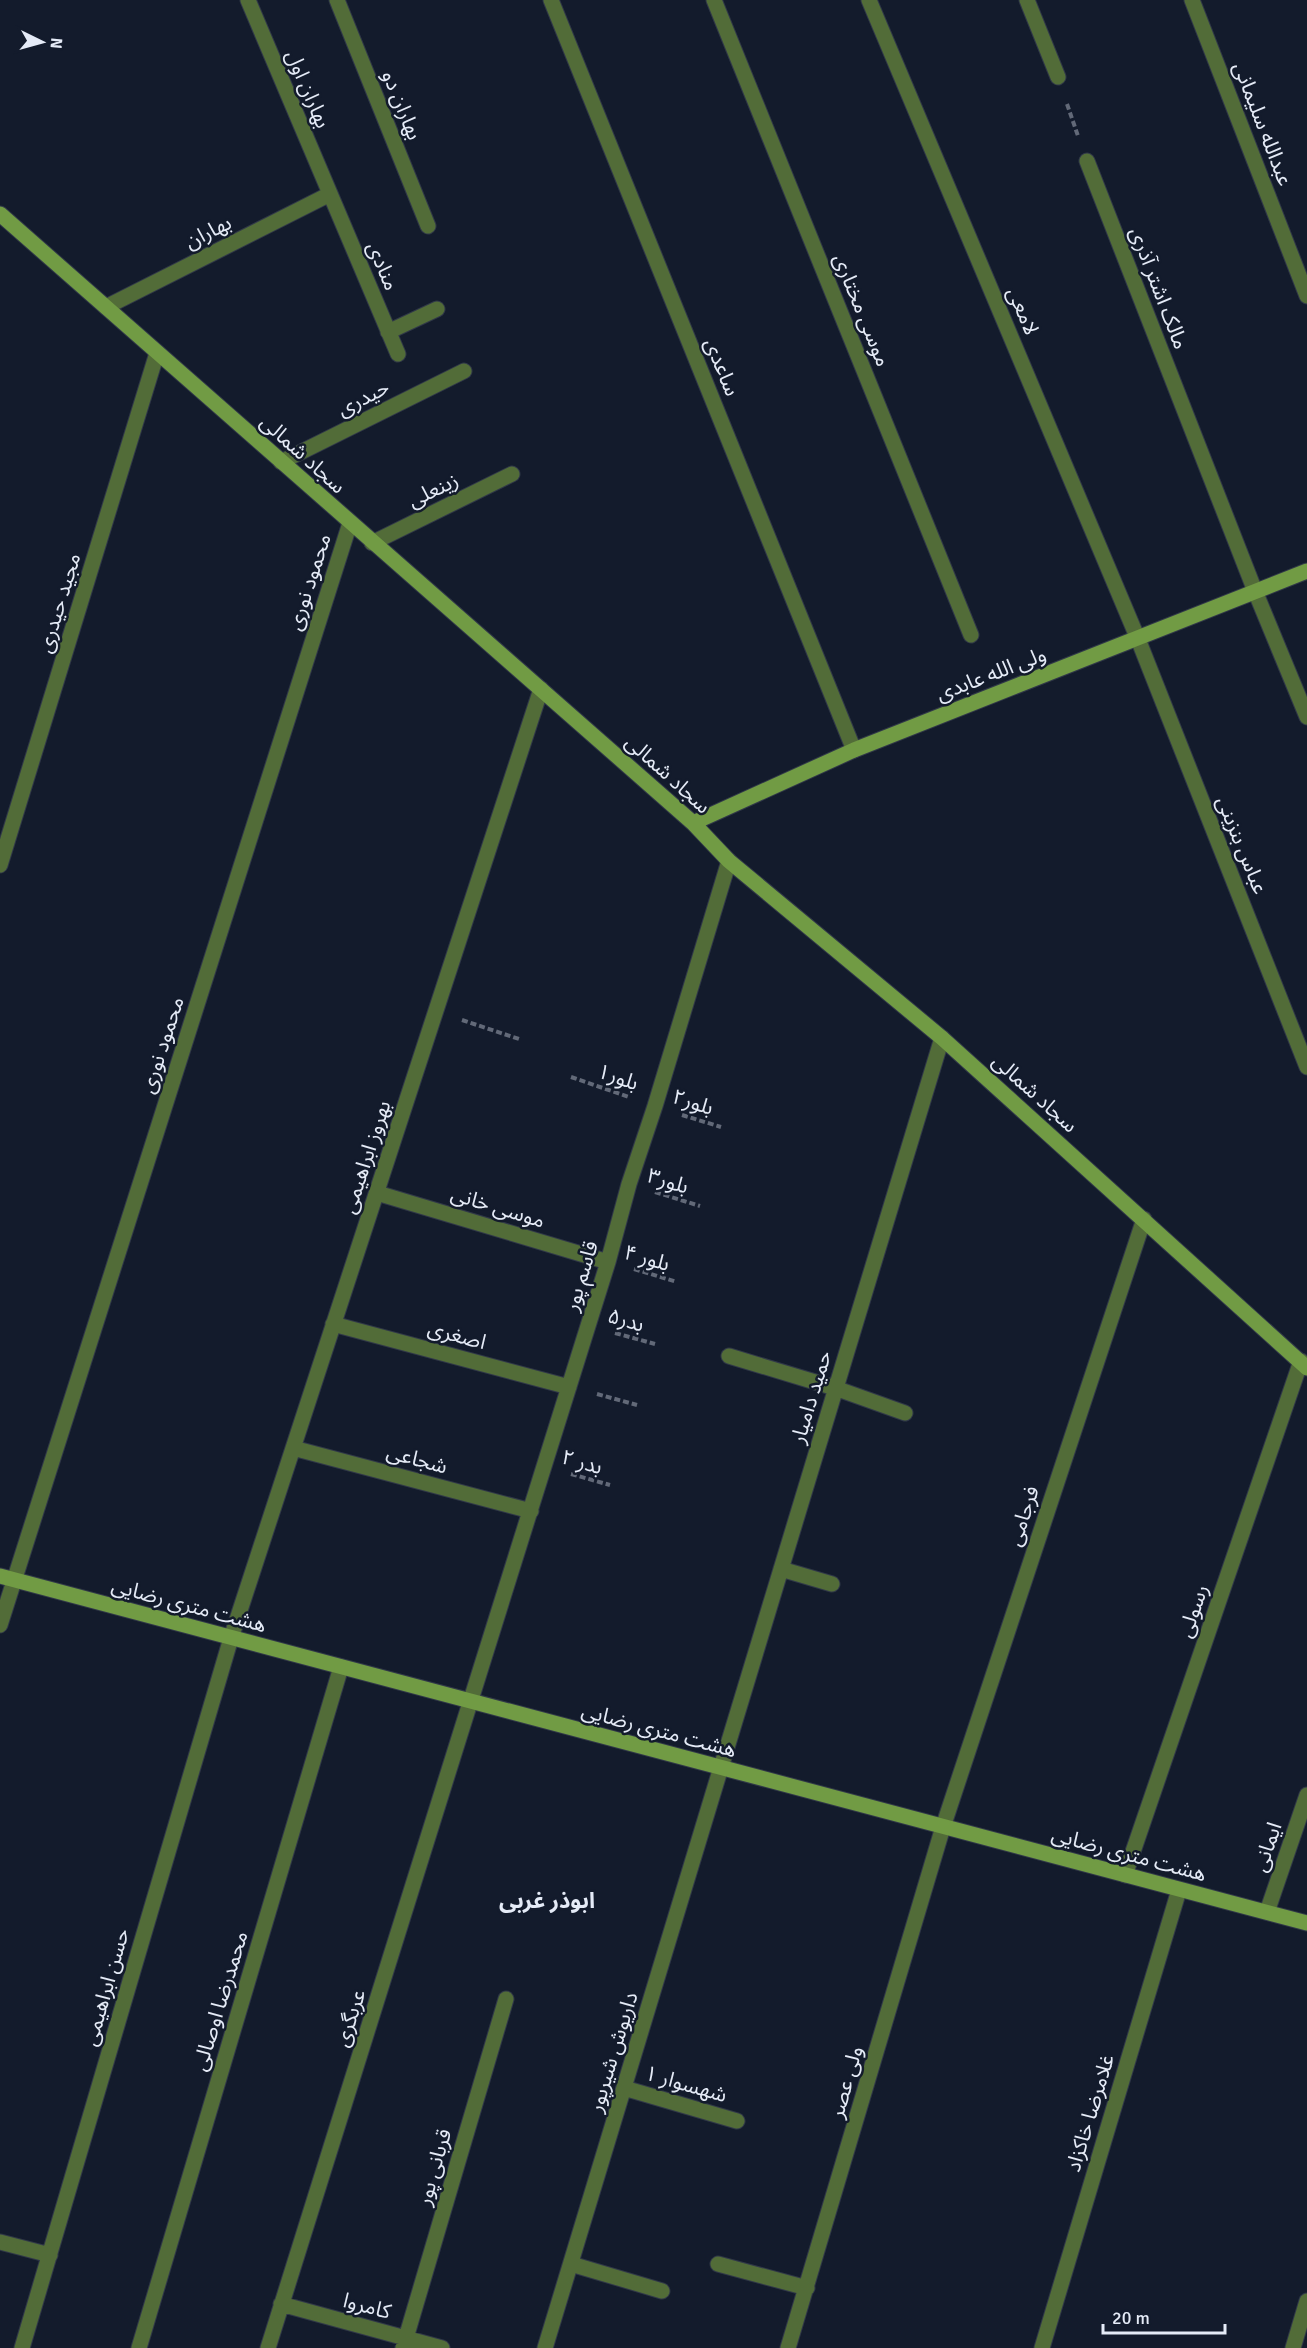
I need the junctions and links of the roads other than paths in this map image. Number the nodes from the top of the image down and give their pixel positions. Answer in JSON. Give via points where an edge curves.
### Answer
{"nodes":[{"id":1,"x":248,"y":0,"type":"edge"},
{"id":2,"x":337,"y":0,"type":"edge"},
{"id":3,"x":551,"y":0,"type":"edge"},
{"id":4,"x":714,"y":0,"type":"edge"},
{"id":5,"x":869,"y":0,"type":"edge"},
{"id":6,"x":1027,"y":0,"type":"edge"},
{"id":7,"x":1192,"y":0,"type":"edge"},
{"id":8,"x":1058,"y":78,"type":"road end"},
{"id":9,"x":1087,"y":161,"type":"road end"},
{"id":10,"x":330,"y":194,"type":"junction"},
{"id":11,"x":0,"y":214,"type":"edge"},
{"id":12,"x":428,"y":226,"type":"dead end"},
{"id":13,"x":1307,"y":296,"type":"edge"},
{"id":14,"x":106,"y":307,"type":"junction"},
{"id":15,"x":437,"y":309,"type":"dead end"},
{"id":16,"x":388,"y":332,"type":"junction"},
{"id":17,"x":158,"y":353,"type":"junction"},
{"id":18,"x":398,"y":354,"type":"dead end"},
{"id":19,"x":464,"y":371,"type":"dead end"},
{"id":20,"x":281,"y":462,"type":"junction"},
{"id":21,"x":512,"y":474,"type":"dead end"},
{"id":22,"x":350,"y":523,"type":"junction"},
{"id":23,"x":372,"y":543,"type":"junction"},
{"id":24,"x":1307,"y":571,"type":"edge"},
{"id":25,"x":1255,"y":591,"type":"junction"},
{"id":26,"x":971,"y":635,"type":"dead end"},
{"id":27,"x":1138,"y":639,"type":"junction"},
{"id":28,"x":541,"y":690,"type":"junction"},
{"id":29,"x":1307,"y":717,"type":"edge"},
{"id":30,"x":854,"y":750,"type":"junction"},
{"id":31,"x":693,"y":823,"type":"junction"},
{"id":32,"x":729,"y":861,"type":"junction"},
{"id":33,"x":0,"y":865,"type":"edge"},
{"id":34,"x":942,"y":1038,"type":"junction"},
{"id":35,"x":1307,"y":1067,"type":"edge"},
{"id":36,"x":377,"y":1193,"type":"junction"},
{"id":37,"x":1144,"y":1219,"type":"junction"},
{"id":38,"x":608,"y":1262,"type":"junction"},
{"id":39,"x":333,"y":1324,"type":"junction"},
{"id":40,"x":729,"y":1356,"type":"dead end"},
{"id":41,"x":1304,"y":1365,"type":"edge"},
{"id":42,"x":569,"y":1387,"type":"junction"},
{"id":43,"x":835,"y":1388,"type":"junction"},
{"id":44,"x":905,"y":1413,"type":"dead end"},
{"id":45,"x":293,"y":1448,"type":"junction"},
{"id":46,"x":531,"y":1511,"type":"junction"},
{"id":47,"x":781,"y":1569,"type":"junction"},
{"id":48,"x":7,"y":1578,"type":"edge"},
{"id":49,"x":832,"y":1584,"type":"dead end"},
{"id":50,"x":0,"y":1625,"type":"edge"},
{"id":51,"x":231,"y":1638,"type":"junction"},
{"id":52,"x":341,"y":1667,"type":"junction"},
{"id":53,"x":472,"y":1702,"type":"junction"},
{"id":54,"x":720,"y":1768,"type":"junction"},
{"id":55,"x":1307,"y":1795,"type":"edge"},
{"id":56,"x":943,"y":1827,"type":"junction"},
{"id":57,"x":1125,"y":1875,"type":"junction"},
{"id":58,"x":1179,"y":1890,"type":"junction"},
{"id":59,"x":1267,"y":1912,"type":"junction"},
{"id":60,"x":1307,"y":1923,"type":"edge"},
{"id":61,"x":506,"y":1998,"type":"dead end"},
{"id":62,"x":624,"y":2088,"type":"junction"},
{"id":63,"x":737,"y":2121,"type":"dead end"},
{"id":64,"x":0,"y":2242,"type":"edge"},
{"id":65,"x":50,"y":2255,"type":"junction"},
{"id":66,"x":571,"y":2264,"type":"junction"},
{"id":67,"x":718,"y":2264,"type":"dead end"},
{"id":68,"x":807,"y":2288,"type":"junction"},
{"id":69,"x":662,"y":2291,"type":"dead end"},
{"id":70,"x":1307,"y":2301,"type":"edge"},
{"id":71,"x":281,"y":2304,"type":"junction"},
{"id":72,"x":404,"y":2343,"type":"edge"},
{"id":73,"x":22,"y":2348,"type":"edge"},
{"id":74,"x":139,"y":2348,"type":"edge"},
{"id":75,"x":268,"y":2348,"type":"edge"},
{"id":76,"x":441,"y":2348,"type":"edge"},
{"id":77,"x":545,"y":2348,"type":"edge"},
{"id":78,"x":788,"y":2348,"type":"edge"},
{"id":79,"x":1042,"y":2348,"type":"edge"},
{"id":80,"x":1293,"y":2348,"type":"edge"}],
"edges":[{"from":1,"to":10,"type":"street","name":"بهاران اول"},
{"from":2,"to":12,"type":"street","name":"بهاران دو"},
{"from":3,"to":30,"type":"street","name":"ساعدی"},
{"from":4,"to":26,"type":"street","name":"موسی مختاری"},
{"from":5,"to":27,"type":"street","name":"لامعی"},
{"from":6,"to":8,"type":"street"},
{"from":7,"to":13,"type":"street","name":"عبدالله سلیمانی"},
{"from":9,"to":25,"type":"street","name":"مالک اشتر آذری"},
{"from":10,"to":14,"type":"street","name":"بهاران"},
{"from":10,"to":16,"type":"street","name":"منادی"},
{"from":11,"to":14,"type":"street","name":"سجاد شمالی"},
{"from":14,"to":17,"type":"street","name":"سجاد شمالی"},
{"from":15,"to":16,"type":"street"},
{"from":16,"to":18,"type":"street","name":"منادی"},
{"from":17,"to":20,"type":"street","name":"سجاد شمالی"},
{"from":17,"to":33,"type":"street","name":"مجید حیدری"},
{"from":19,"to":20,"type":"street","name":"حیدری"},
{"from":20,"to":22,"type":"street","name":"سجاد شمالی"},
{"from":21,"to":23,"type":"street","name":"زینعلی"},
{"from":22,"to":23,"type":"street","name":"سجاد شمالی"},
{"from":22,"to":48,"type":"street","name":"محمود نوری"},
{"from":23,"to":28,"type":"street","name":"سجاد شمالی"},
{"from":24,"to":25,"type":"street","name":"ولی الله عابدی"},
{"from":25,"to":27,"type":"street","name":"ولی الله عابدی"},
{"from":25,"to":29,"type":"street","name":"مالک اشتر آذری"},
{"from":27,"to":30,"type":"street","name":"ولی الله عابدی"},
{"from":27,"to":35,"type":"street","name":"عباس بنزینی"},
{"from":28,"to":31,"type":"street","name":"سجاد شمالی"},
{"from":28,"to":36,"type":"street","name":"بهروز ابراهیمی"},
{"from":30,"to":31,"type":"street","name":"ولی الله عابدی"},
{"from":31,"to":32,"type":"street","name":"سجاد شمالی"},
{"from":32,"to":34,"type":"street","name":"سجاد شمالی"},
{"from":32,"to":38,"type":"street","name":"قاسم پور","via":[[628,1184]]},
{"from":34,"to":37,"type":"street","name":"سجاد شمالی"},
{"from":34,"to":43,"type":"street","name":"حمید دامیار"},
{"from":36,"to":38,"type":"street","name":"موسی خانی"},
{"from":36,"to":39,"type":"street","name":"بهروز ابراهیمی"},
{"from":37,"to":41,"type":"street","name":"سجاد شمالی"},
{"from":37,"to":56,"type":"street","name":"فرجامی"},
{"from":38,"to":42,"type":"street","name":"قاسم پور"},
{"from":39,"to":42,"type":"street","name":"اصغری"},
{"from":39,"to":45,"type":"street","name":"بهروز ابراهیمی"},
{"from":40,"to":43,"type":"street"},
{"from":41,"to":57,"type":"street","name":"رسولی"},
{"from":42,"to":46,"type":"street","name":"قاسم پور"},
{"from":43,"to":44,"type":"street"},
{"from":43,"to":47,"type":"street","name":"حمید دامیار"},
{"from":45,"to":46,"type":"street","name":"شجاعی"},
{"from":45,"to":51,"type":"street","name":"بهروز ابراهیمی"},
{"from":46,"to":53,"type":"street","name":"قاسم پور"},
{"from":47,"to":49,"type":"street"},
{"from":47,"to":54,"type":"street","name":"حمید دامیار"},
{"from":48,"to":50,"type":"street","name":"محمود نوری"},
{"from":48,"to":51,"type":"street","name":"هشت متری رضایی"},
{"from":51,"to":52,"type":"street","name":"هشت متری رضایی"},
{"from":51,"to":65,"type":"street","name":"حسن ابراهیمی"},
{"from":52,"to":53,"type":"street","name":"هشت متری رضایی"},
{"from":52,"to":74,"type":"street","name":"محمدرضا اوصالی"},
{"from":53,"to":54,"type":"street","name":"هشت متری رضایی"},
{"from":53,"to":71,"type":"street","name":"عربگری"},
{"from":54,"to":56,"type":"street","name":"هشت متری رضایی"},
{"from":54,"to":62,"type":"street","name":"داریوش شیرپور"},
{"from":55,"to":59,"type":"street","name":"ایمانی"},
{"from":56,"to":57,"type":"street","name":"هشت متری رضایی"},
{"from":56,"to":68,"type":"street","name":"ولی عصر"},
{"from":57,"to":58,"type":"street","name":"هشت متری رضایی"},
{"from":58,"to":59,"type":"street","name":"هشت متری رضایی"},
{"from":58,"to":79,"type":"street","name":"غلامرضا خاکزاد"},
{"from":59,"to":60,"type":"street","name":"هشت متری رضایی"},
{"from":61,"to":72,"type":"street","name":"قربانی پور"},
{"from":62,"to":63,"type":"street","name":"شهسوار ۱"},
{"from":62,"to":66,"type":"street","name":"داریوش شیرپور"},
{"from":64,"to":65,"type":"street"},
{"from":65,"to":73,"type":"street","name":"حسن ابراهیمی"},
{"from":66,"to":69,"type":"street"},
{"from":66,"to":77,"type":"street","name":"داریوش شیرپور"},
{"from":67,"to":68,"type":"street"},
{"from":68,"to":78,"type":"street","name":"ولی عصر"},
{"from":70,"to":80,"type":"street"},
{"from":71,"to":72,"type":"street","name":"کامروا"},
{"from":71,"to":75,"type":"street","name":"عربگری"},
{"from":72,"to":76,"type":"street","name":"کامروا"}]}
